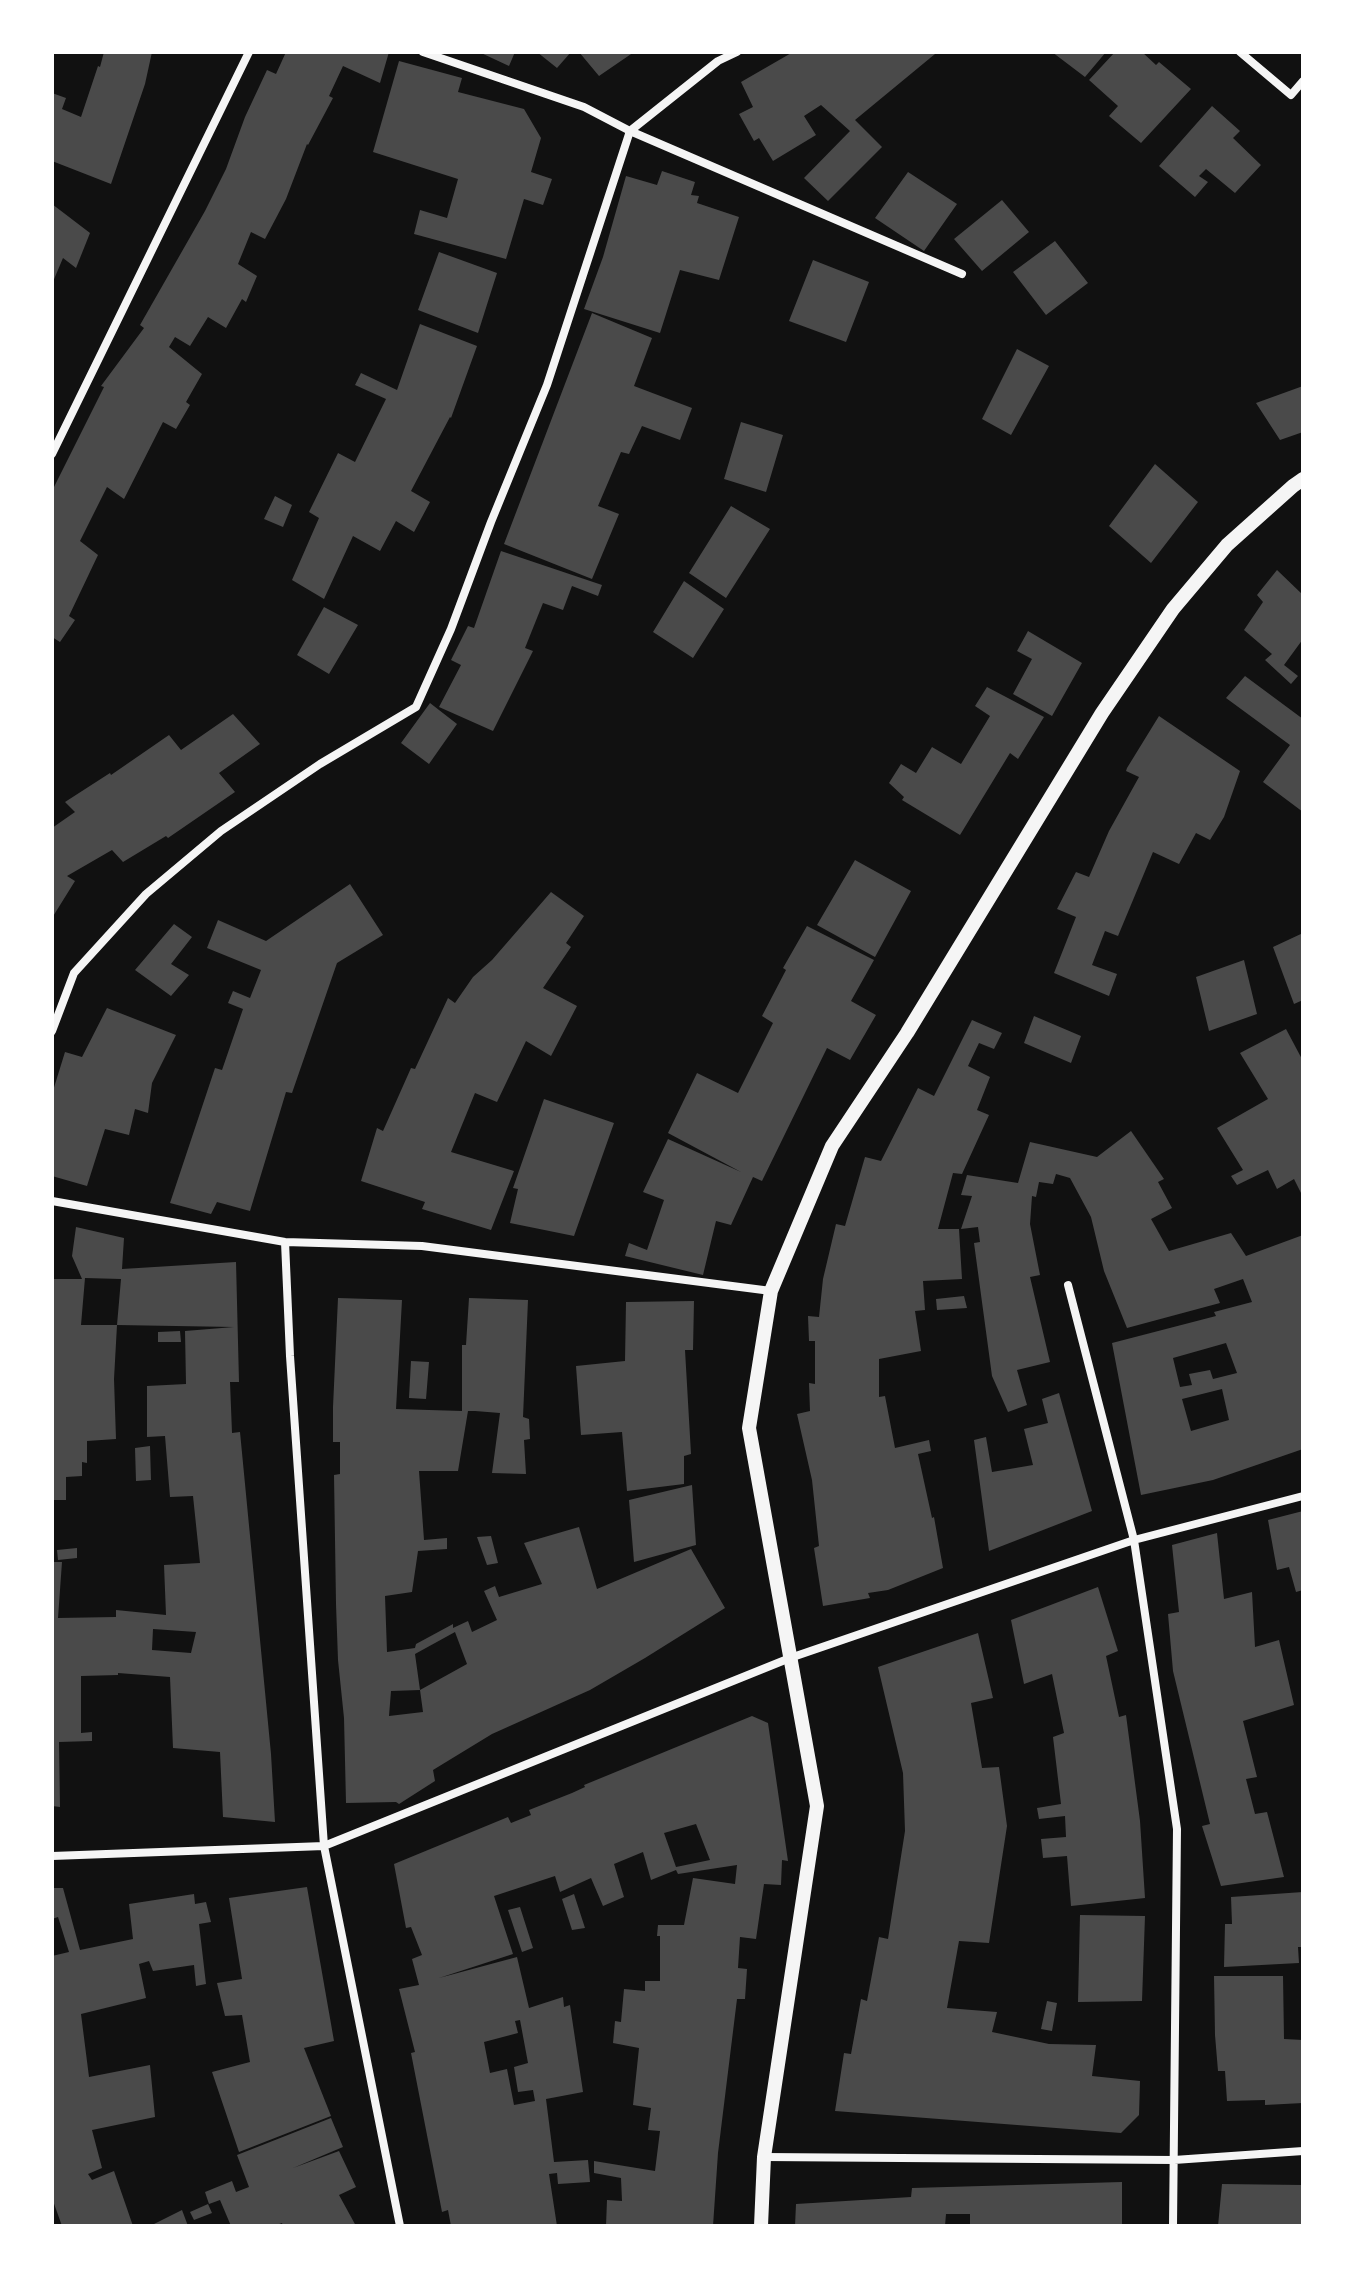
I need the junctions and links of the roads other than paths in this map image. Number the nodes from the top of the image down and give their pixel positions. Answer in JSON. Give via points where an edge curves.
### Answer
{"nodes":[{"id":1,"x":249,"y":52,"type":"edge"},
{"id":2,"x":423,"y":52,"type":"edge"},
{"id":3,"x":737,"y":52,"type":"edge"},
{"id":4,"x":1240,"y":52,"type":"edge"},
{"id":5,"x":1303,"y":81,"type":"edge"},
{"id":6,"x":630,"y":131,"type":"junction"},
{"id":7,"x":962,"y":274,"type":"dead end"},
{"id":8,"x":52,"y":454,"type":"edge"},
{"id":9,"x":1303,"y":479,"type":"edge"},
{"id":10,"x":52,"y":1031,"type":"edge"},
{"id":11,"x":52,"y":1201,"type":"edge"},
{"id":12,"x":285,"y":1242,"type":"junction"},
{"id":13,"x":1068,"y":1285,"type":"dead end"},
{"id":14,"x":771,"y":1291,"type":"junction"},
{"id":15,"x":1303,"y":1496,"type":"edge"},
{"id":16,"x":1134,"y":1540,"type":"junction"},
{"id":17,"x":790,"y":1658,"type":"junction"},
{"id":18,"x":324,"y":1846,"type":"junction"},
{"id":19,"x":52,"y":1856,"type":"edge"},
{"id":20,"x":1303,"y":2151,"type":"edge"},
{"id":21,"x":764,"y":2157,"type":"junction"},
{"id":22,"x":1174,"y":2160,"type":"junction"},
{"id":23,"x":400,"y":2226,"type":"edge"},
{"id":24,"x":761,"y":2226,"type":"edge"},
{"id":25,"x":1173,"y":2226,"type":"edge"}],
"edges":[{"from":1,"to":8,"type":"street"},
{"from":2,"to":6,"type":"street","via":[[584,107]]},
{"from":3,"to":6,"type":"street","via":[[718,61]]},
{"from":4,"to":5,"type":"street","via":[[1291,95]]},
{"from":6,"to":7,"type":"street"},
{"from":6,"to":10,"type":"street","via":[[547,385],[416,707],[221,831],[146,894],[74,973]]},
{"from":9,"to":14,"type":"street","via":[[1218,556],[1173,609],[1102,713],[832,1146]]},
{"from":11,"to":12,"type":"street"},
{"from":12,"to":14,"type":"street","via":[[422,1246]]},
{"from":12,"to":18,"type":"street"},
{"from":13,"to":16,"type":"street"},
{"from":14,"to":17,"type":"street","via":[[749,1428]]},
{"from":15,"to":16,"type":"street"},
{"from":16,"to":17,"type":"street"},
{"from":16,"to":22,"type":"street","via":[[1177,1829]]},
{"from":17,"to":18,"type":"street"},
{"from":17,"to":21,"type":"street","via":[[817,1806]]},
{"from":18,"to":19,"type":"street"},
{"from":18,"to":23,"type":"street"},
{"from":20,"to":22,"type":"street"},
{"from":21,"to":22,"type":"street"},
{"from":21,"to":24,"type":"street"},
{"from":22,"to":25,"type":"street"}]}
